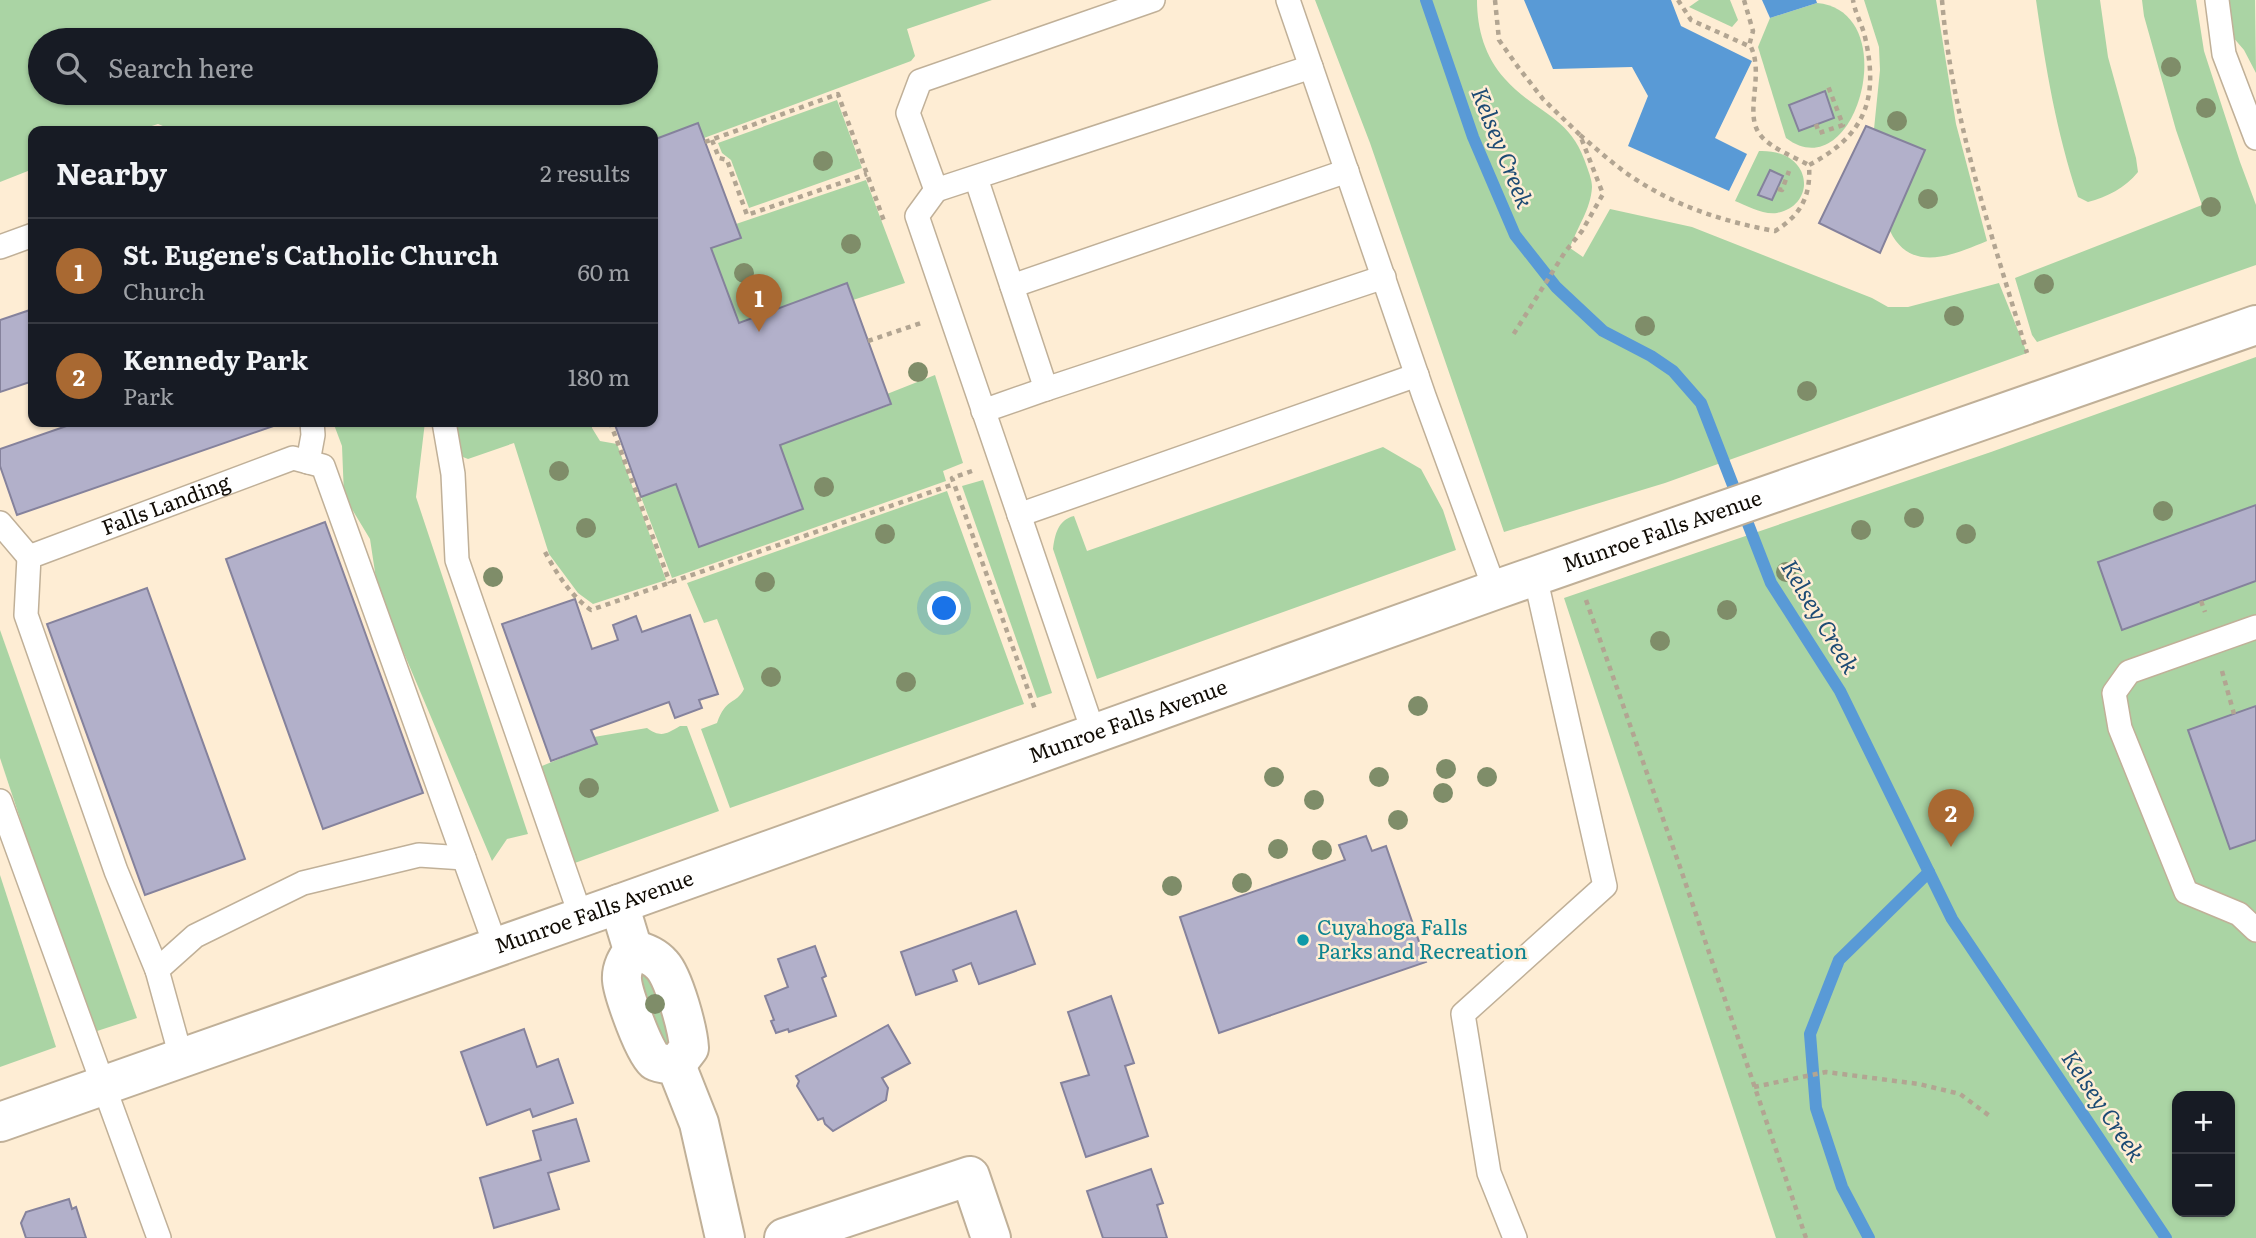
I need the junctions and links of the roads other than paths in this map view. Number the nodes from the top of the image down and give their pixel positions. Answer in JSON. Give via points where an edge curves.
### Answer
{"nodes":[{"id":1,"x":1153,"y":0,"type":"edge"},
{"id":2,"x":1289,"y":0,"type":"edge"},
{"id":3,"x":2217,"y":0,"type":"edge"},
{"id":4,"x":1311,"y":67,"type":"junction"},
{"id":5,"x":2256,"y":138,"type":"edge"},
{"id":6,"x":1347,"y":172,"type":"junction"},
{"id":7,"x":976,"y":178,"type":"junction"},
{"id":8,"x":936,"y":190,"type":"junction"},
{"id":9,"x":28,"y":238,"type":"edge"},
{"id":10,"x":0,"y":247,"type":"edge"},
{"id":11,"x":1384,"y":277,"type":"junction"},
{"id":12,"x":1012,"y":286,"type":"junction"},
{"id":13,"x":2256,"y":325,"type":"edge"},
{"id":14,"x":1417,"y":375,"type":"junction"},
{"id":15,"x":1046,"y":389,"type":"junction"},
{"id":16,"x":984,"y":411,"type":"junction"},
{"id":17,"x":312,"y":427,"type":"edge"},
{"id":18,"x":445,"y":427,"type":"edge"},
{"id":19,"x":308,"y":463,"type":"junction"},
{"id":20,"x":1019,"y":514,"type":"junction"},
{"id":21,"x":0,"y":523,"type":"edge"},
{"id":22,"x":29,"y":556,"type":"junction"},
{"id":23,"x":1535,"y":576,"type":"junction"},
{"id":24,"x":1494,"y":590,"type":"junction"},
{"id":25,"x":2256,"y":626,"type":"edge"},
{"id":26,"x":1094,"y":733,"type":"junction"},
{"id":27,"x":0,"y":801,"type":"edge"},
{"id":28,"x":464,"y":858,"type":"junction"},
{"id":29,"x":619,"y":904,"type":"junction"},
{"id":30,"x":581,"y":917,"type":"junction"},
{"id":31,"x":2256,"y":930,"type":"edge"},
{"id":32,"x":496,"y":947,"type":"junction"},
{"id":33,"x":157,"y":970,"type":"junction"},
{"id":34,"x":181,"y":1057,"type":"junction"},
{"id":35,"x":103,"y":1085,"type":"junction"},
{"id":36,"x":0,"y":1122,"type":"edge"},
{"id":37,"x":159,"y":1238,"type":"edge"},
{"id":38,"x":725,"y":1238,"type":"edge"},
{"id":39,"x":784,"y":1238,"type":"edge"},
{"id":40,"x":991,"y":1238,"type":"edge"},
{"id":41,"x":1515,"y":1238,"type":"edge"}],
"edges":[{"from":1,"to":8,"type":"lane","via":[[920,81],[908,113]]},
{"from":2,"to":4,"type":"lane"},
{"from":3,"to":5,"type":"lane","via":[[2224,54]]},
{"from":4,"to":6,"type":"lane"},
{"from":4,"to":7,"type":"lane"},
{"from":6,"to":11,"type":"lane"},
{"from":6,"to":12,"type":"lane"},
{"from":7,"to":8,"type":"lane"},
{"from":7,"to":12,"type":"lane"},
{"from":8,"to":16,"type":"lane","via":[[916,216]]},
{"from":9,"to":10,"type":"lane"},
{"from":11,"to":14,"type":"lane"},
{"from":11,"to":15,"type":"lane"},
{"from":12,"to":15,"type":"lane"},
{"from":13,"to":23,"type":"street","name":"Munroe Falls Avenue"},
{"from":14,"to":20,"type":"lane"},
{"from":14,"to":24,"type":"lane"},
{"from":15,"to":16,"type":"lane"},
{"from":16,"to":20,"type":"lane"},
{"from":17,"to":19,"type":"lane"},
{"from":18,"to":30,"type":"lane","via":[[453,474],[457,559]]},
{"from":19,"to":22,"type":"lane","name":"Falls Landing","via":[[293,458]]},
{"from":19,"to":28,"type":"lane","via":[[323,466]]},
{"from":20,"to":26,"type":"lane"},
{"from":21,"to":22,"type":"lane"},
{"from":22,"to":33,"type":"lane","via":[[26,615],[116,871]]},
{"from":23,"to":24,"type":"street","name":"Munroe Falls Avenue"},
{"from":23,"to":41,"type":"lane","via":[[1605,886],[1463,1014],[1489,1172]]},
{"from":24,"to":26,"type":"street","name":"Munroe Falls Avenue"},
{"from":25,"to":31,"type":"lane","via":[[2129,672],[2114,693],[2120,727],[2186,892],[2239,914]]},
{"from":26,"to":29,"type":"street","name":"Munroe Falls Avenue"},
{"from":27,"to":35,"type":"lane"},
{"from":28,"to":32,"type":"lane"},
{"from":28,"to":33,"type":"lane","via":[[419,855],[303,883],[195,936]]},
{"from":29,"to":30,"type":"street","name":"Munroe Falls Avenue"},
{"from":29,"to":38,"type":"street","via":[[633,950],[624,964],[622,980],[647,1053],[654,1060],[676,1065],[699,1124]]},
{"from":30,"to":32,"type":"street","name":"Munroe Falls Avenue"},
{"from":32,"to":34,"type":"street","name":"Munroe Falls Avenue"},
{"from":33,"to":34,"type":"lane"},
{"from":34,"to":35,"type":"street","name":"Munroe Falls Avenue"},
{"from":35,"to":36,"type":"street","name":"Munroe Falls Avenue"},
{"from":35,"to":37,"type":"lane"},
{"from":39,"to":40,"type":"street","via":[[970,1177]]}]}
